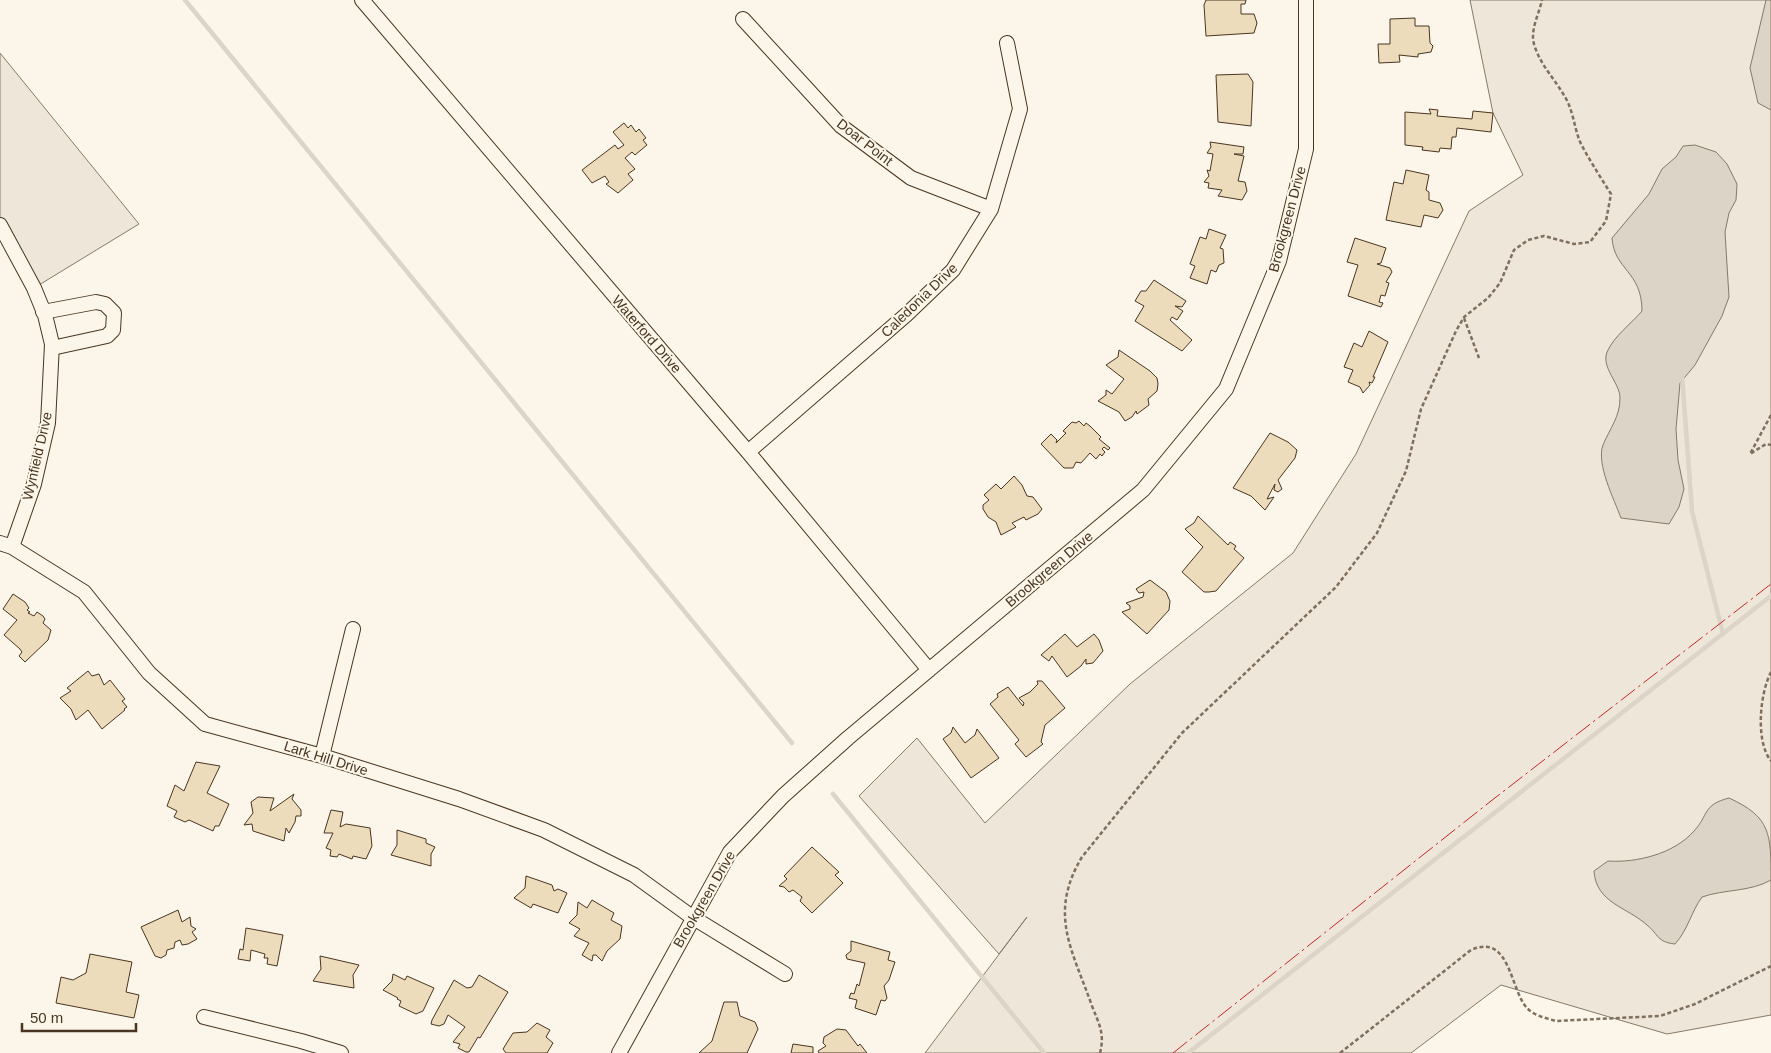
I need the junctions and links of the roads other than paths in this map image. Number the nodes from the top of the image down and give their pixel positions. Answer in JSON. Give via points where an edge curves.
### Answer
{"nodes":[{"id":1,"x":362,"y":0,"type":"edge"},
{"id":2,"x":1306,"y":0,"type":"edge"},
{"id":3,"x":743,"y":19,"type":"dead end"},
{"id":4,"x":1007,"y":43,"type":"dead end"},
{"id":5,"x":991,"y":209,"type":"junction"},
{"id":6,"x":0,"y":225,"type":"edge"},
{"id":7,"x":43,"y":312,"type":"junction"},
{"id":8,"x":52,"y":348,"type":"junction"},
{"id":9,"x":748,"y":452,"type":"junction"},
{"id":10,"x":6,"y":545,"type":"edge"},
{"id":11,"x":353,"y":629,"type":"dead end"},
{"id":12,"x":929,"y":670,"type":"junction"},
{"id":13,"x":322,"y":756,"type":"junction"},
{"id":14,"x":692,"y":916,"type":"junction"},
{"id":15,"x":785,"y":974,"type":"dead end"},
{"id":16,"x":204,"y":1018,"type":"dead end"},
{"id":17,"x":341,"y":1053,"type":"edge"},
{"id":18,"x":619,"y":1053,"type":"edge"}],
"edges":[{"from":1,"to":9,"type":"street","name":"Waterford Drive"},
{"from":2,"to":12,"type":"street","name":"Brookgreen Drive","via":[[1306,149],[1279,261],[1226,389],[1143,490]]},
{"from":3,"to":5,"type":"street","name":"Doar Point","via":[[841,126],[911,178]]},
{"from":4,"to":5,"type":"street","name":"Caledonia Drive","via":[[1020,110]]},
{"from":5,"to":9,"type":"street","name":"Caledonia Drive","via":[[953,270]]},
{"from":6,"to":7,"type":"street","name":"Wynfield Drive","via":[[34,288]]},
{"from":7,"to":8,"type":"street","name":"Wynfield Drive"},
{"from":7,"to":8,"type":"street","via":[[96,302],[105,304],[114,313],[113,330],[107,336]]},
{"from":8,"to":10,"type":"street","name":"Wynfield Drive","via":[[48,423],[34,484]]},
{"from":9,"to":12,"type":"street","name":"Waterford Drive"},
{"from":10,"to":13,"type":"street","name":"Lark Hill Drive","via":[[84,592],[149,674],[206,724]]},
{"from":11,"to":13,"type":"street"},
{"from":12,"to":14,"type":"street","name":"Brookgreen Drive","via":[[783,796],[730,852]]},
{"from":13,"to":14,"type":"street","name":"Lark Hill Drive","via":[[459,799],[544,830],[634,875]]},
{"from":14,"to":15,"type":"street","name":"Lark Hill Drive"},
{"from":14,"to":18,"type":"street","name":"Brookgreen Drive"},
{"from":16,"to":17,"type":"street"}]}
